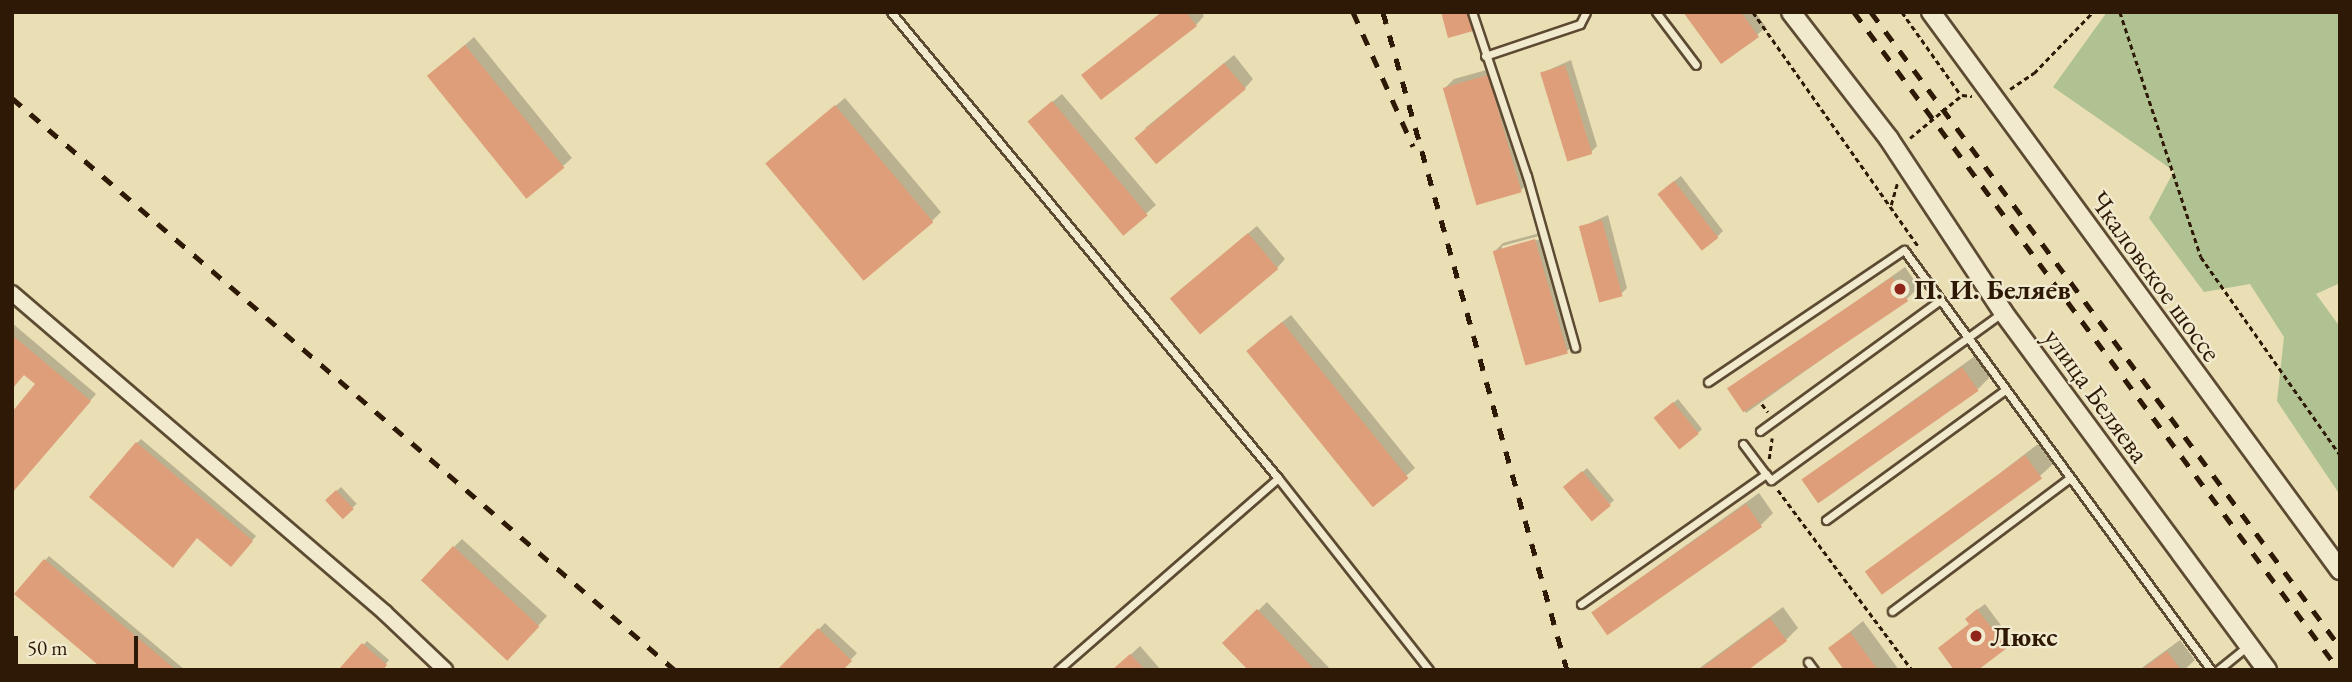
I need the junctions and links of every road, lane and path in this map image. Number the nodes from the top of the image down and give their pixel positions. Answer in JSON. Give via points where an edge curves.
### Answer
{"nodes":[{"id":1,"x":891,"y":12,"type":"edge"},
{"id":2,"x":1472,"y":12,"type":"edge"},
{"id":3,"x":1586,"y":12,"type":"edge"},
{"id":4,"x":1656,"y":12,"type":"edge"},
{"id":5,"x":1791,"y":12,"type":"edge"},
{"id":6,"x":1902,"y":12,"type":"edge"},
{"id":7,"x":1931,"y":12,"type":"edge"},
{"id":8,"x":2058,"y":12,"type":"edge"},
{"id":9,"x":2076,"y":12,"type":"edge"},
{"id":10,"x":2093,"y":12,"type":"edge"},
{"id":11,"x":2120,"y":12,"type":"edge"},
{"id":12,"x":1485,"y":56,"type":"junction"},
{"id":13,"x":1696,"y":65,"type":"dead end"},
{"id":14,"x":1962,"y":95,"type":"junction"},
{"id":15,"x":1994,"y":99,"type":"junction"},
{"id":16,"x":1904,"y":161,"type":"junction"},
{"id":17,"x":1891,"y":205,"type":"dead end"},
{"id":18,"x":12,"y":293,"type":"edge"},
{"id":19,"x":1940,"y":300,"type":"junction"},
{"id":20,"x":2003,"y":312,"type":"junction"},
{"id":21,"x":1968,"y":338,"type":"junction"},
{"id":22,"x":1575,"y":347,"type":"dead end"},
{"id":23,"x":1708,"y":382,"type":"dead end"},
{"id":24,"x":2005,"y":390,"type":"junction"},
{"id":25,"x":1774,"y":420,"type":"junction"},
{"id":26,"x":1760,"y":430,"type":"dead end"},
{"id":27,"x":1743,"y":444,"type":"dead end"},
{"id":28,"x":2340,"y":455,"type":"edge"},
{"id":29,"x":1769,"y":477,"type":"junction"},
{"id":30,"x":1278,"y":478,"type":"junction"},
{"id":31,"x":2070,"y":478,"type":"junction"},
{"id":32,"x":1826,"y":520,"type":"dead end"},
{"id":33,"x":2340,"y":569,"type":"edge"},
{"id":34,"x":1581,"y":604,"type":"dead end"},
{"id":35,"x":1892,"y":611,"type":"dead end"},
{"id":36,"x":2249,"y":645,"type":"junction"},
{"id":37,"x":1808,"y":662,"type":"dead end"},
{"id":38,"x":444,"y":670,"type":"edge"},
{"id":39,"x":1058,"y":670,"type":"edge"},
{"id":40,"x":1429,"y":670,"type":"edge"},
{"id":41,"x":1814,"y":670,"type":"edge"},
{"id":42,"x":1912,"y":670,"type":"edge"},
{"id":43,"x":2211,"y":670,"type":"edge"},
{"id":44,"x":2218,"y":670,"type":"edge"},
{"id":45,"x":2267,"y":670,"type":"edge"}],
"edges":[{"from":1,"to":30,"type":"lane"},
{"from":2,"to":12,"type":"lane"},
{"from":3,"to":12,"type":"lane","via":[[1580,24]]},
{"from":4,"to":13,"type":"lane"},
{"from":5,"to":16,"type":"street","name":"улица Беляева"},
{"from":6,"to":14,"type":"path"},
{"from":7,"to":15,"type":"street","name":"Чкаловское шоссе"},
{"from":8,"to":9,"type":"path"},
{"from":10,"to":15,"type":"path","via":[[2034,73]]},
{"from":11,"to":28,"type":"path","via":[[2201,257]]},
{"from":12,"to":22,"type":"lane","via":[[1527,176]]},
{"from":14,"to":15,"type":"path"},
{"from":14,"to":16,"type":"path","via":[[1908,139]]},
{"from":15,"to":33,"type":"street","name":"Чкаловское шоссе"},
{"from":16,"to":17,"type":"path"},
{"from":16,"to":20,"type":"street","name":"улица Беляева"},
{"from":18,"to":38,"type":"street","via":[[385,613]]},
{"from":19,"to":21,"type":"lane"},
{"from":19,"to":23,"type":"lane","via":[[1904,250]]},
{"from":19,"to":25,"type":"lane"},
{"from":20,"to":21,"type":"lane"},
{"from":20,"to":36,"type":"street","name":"улица Беляева"},
{"from":21,"to":24,"type":"lane"},
{"from":21,"to":29,"type":"lane"},
{"from":24,"to":31,"type":"lane"},
{"from":24,"to":32,"type":"lane"},
{"from":25,"to":26,"type":"lane"},
{"from":25,"to":29,"type":"path"},
{"from":27,"to":29,"type":"lane"},
{"from":29,"to":34,"type":"lane"},
{"from":29,"to":42,"type":"path"},
{"from":30,"to":39,"type":"lane"},
{"from":30,"to":40,"type":"lane"},
{"from":31,"to":35,"type":"lane"},
{"from":31,"to":43,"type":"lane"},
{"from":36,"to":44,"type":"lane"},
{"from":36,"to":45,"type":"street","name":"улица Беляева"},
{"from":37,"to":41,"type":"lane"}]}
